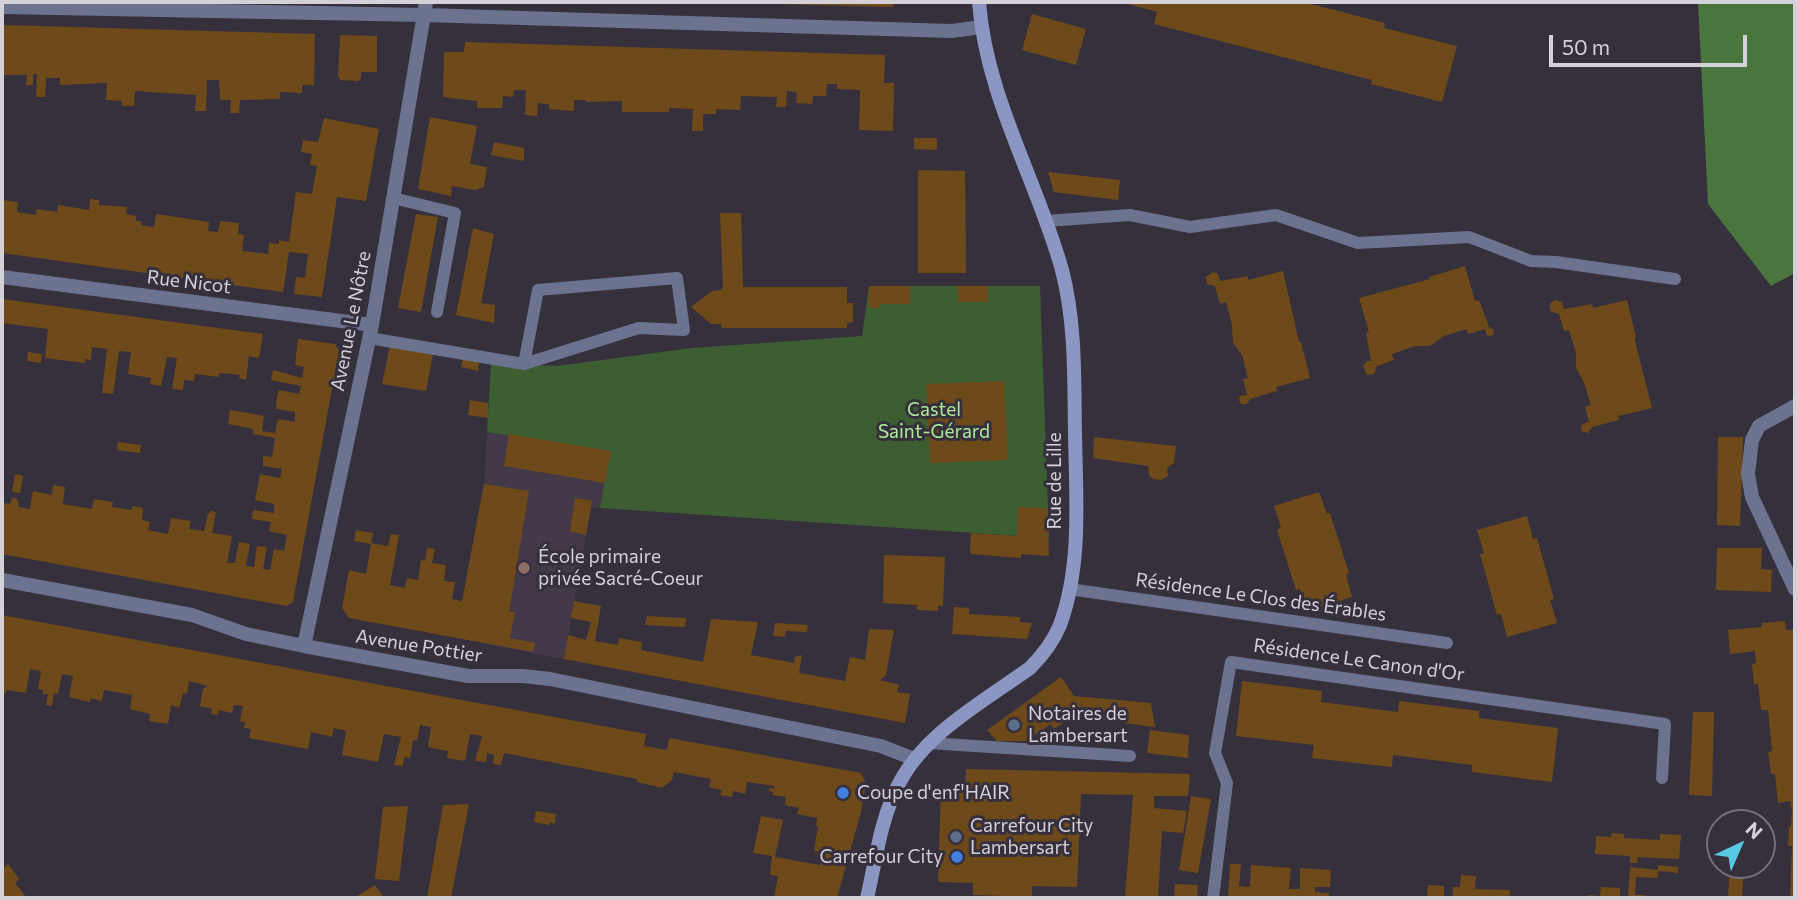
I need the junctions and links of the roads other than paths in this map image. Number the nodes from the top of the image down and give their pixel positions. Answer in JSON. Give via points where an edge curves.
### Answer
{"nodes":[{"id":1,"x":979,"y":2,"type":"edge"},
{"id":2,"x":2,"y":7,"type":"edge"},
{"id":3,"x":425,"y":9,"type":"edge"},
{"id":4,"x":981,"y":27,"type":"junction"},
{"id":5,"x":393,"y":198,"type":"junction"},
{"id":6,"x":1046,"y":221,"type":"junction"},
{"id":7,"x":2,"y":277,"type":"edge"},
{"id":8,"x":1675,"y":279,"type":"dead end"},
{"id":9,"x":437,"y":312,"type":"dead end"},
{"id":10,"x":371,"y":331,"type":"junction"},
{"id":11,"x":524,"y":365,"type":"junction"},
{"id":12,"x":1795,"y":407,"type":"edge"},
{"id":13,"x":2,"y":580,"type":"edge"},
{"id":14,"x":1069,"y":589,"type":"junction"},
{"id":15,"x":1795,"y":589,"type":"edge"},
{"id":16,"x":1447,"y":643,"type":"dead end"},
{"id":17,"x":304,"y":646,"type":"junction"},
{"id":18,"x":929,"y":743,"type":"junction"},
{"id":19,"x":1130,"y":756,"type":"dead end"},
{"id":20,"x":914,"y":759,"type":"junction"},
{"id":21,"x":1662,"y":778,"type":"dead end"},
{"id":22,"x":867,"y":898,"type":"edge"},
{"id":23,"x":1213,"y":898,"type":"edge"}],
"edges":[{"from":1,"to":4,"type":"street","name":"Rue de Lille"},
{"from":2,"to":3,"type":"street"},
{"from":3,"to":4,"type":"street","via":[[952,31]]},
{"from":3,"to":5,"type":"street","name":"Avenue Le Nôtre"},
{"from":4,"to":6,"type":"street","name":"Rue de Lille","via":[[1002,108]]},
{"from":5,"to":9,"type":"lane","via":[[455,213]]},
{"from":5,"to":10,"type":"street","name":"Avenue Le Nôtre"},
{"from":6,"to":8,"type":"lane","via":[[1130,215],[1190,227],[1276,215],[1358,243],[1469,237],[1531,261]]},
{"from":6,"to":14,"type":"street","name":"Rue de Lille","via":[[1073,331],[1076,507]]},
{"from":7,"to":10,"type":"street","name":"Rue Nicot"},
{"from":10,"to":11,"type":"lane"},
{"from":10,"to":17,"type":"street","name":"Avenue Le Nôtre"},
{"from":11,"to":11,"type":"lane","via":[[639,328],[684,330],[677,278],[538,290]]},
{"from":12,"to":15,"type":"street","via":[[1767,420],[1754,433],[1748,474],[1752,497]]},
{"from":13,"to":17,"type":"street","name":"Avenue Pottier","via":[[183,613],[246,634]]},
{"from":14,"to":16,"type":"lane","name":"Résidence Le Clos des Érables"},
{"from":14,"to":18,"type":"street","name":"Rue de Lille","via":[[1060,624],[1044,654]]},
{"from":17,"to":20,"type":"street","name":"Avenue Pottier","via":[[468,676],[542,678],[881,746]]},
{"from":18,"to":19,"type":"lane"},
{"from":18,"to":20,"type":"street","name":"Rue de Lille"},
{"from":20,"to":22,"type":"street","name":"Rue de Lille","via":[[889,806]]},
{"from":21,"to":23,"type":"lane","name":"Résidence Le Canon d'Or","via":[[1665,724],[1231,662],[1215,753],[1227,783]]}]}
